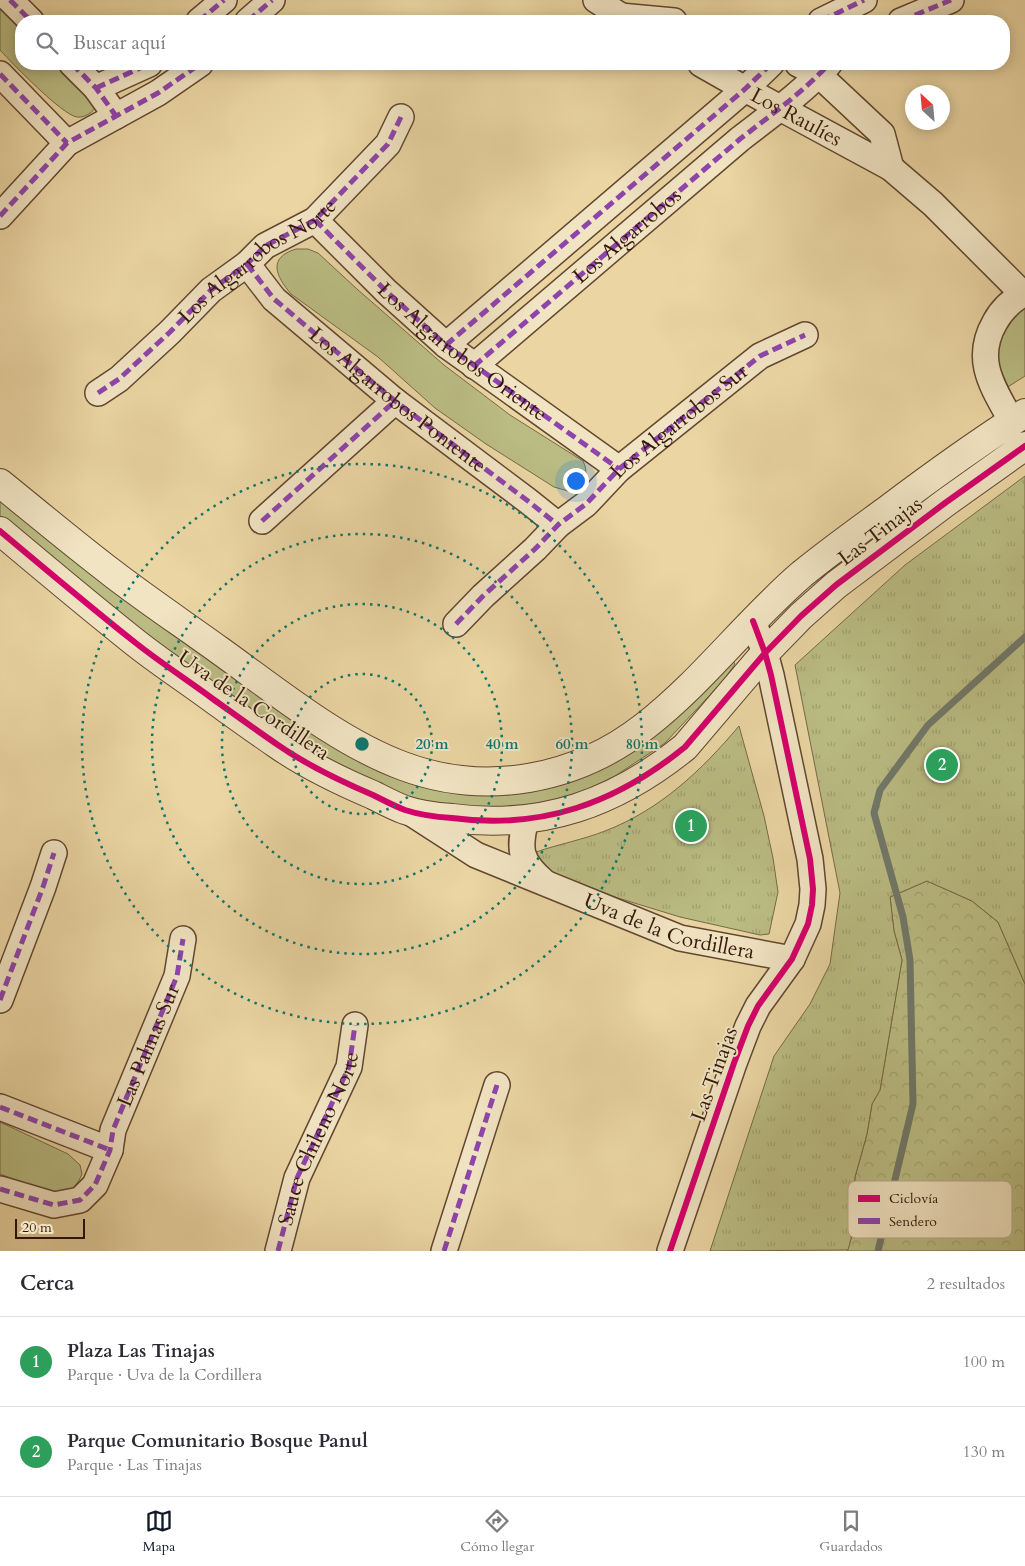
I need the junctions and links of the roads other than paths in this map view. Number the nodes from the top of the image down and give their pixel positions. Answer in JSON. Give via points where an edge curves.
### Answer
{"nodes":[{"id":1,"x":10,"y":0,"type":"edge"},
{"id":2,"x":224,"y":0,"type":"edge"},
{"id":3,"x":272,"y":0,"type":"edge"},
{"id":4,"x":596,"y":0,"type":"edge"},
{"id":5,"x":864,"y":0,"type":"edge"},
{"id":6,"x":951,"y":0,"type":"edge"},
{"id":7,"x":24,"y":15,"type":"edge"},
{"id":8,"x":206,"y":15,"type":"edge"},
{"id":9,"x":255,"y":15,"type":"edge"},
{"id":10,"x":619,"y":15,"type":"edge"},
{"id":11,"x":833,"y":15,"type":"edge"},
{"id":12,"x":915,"y":15,"type":"edge"},
{"id":13,"x":78,"y":70,"type":"edge"},
{"id":14,"x":136,"y":70,"type":"edge"},
{"id":15,"x":191,"y":70,"type":"edge"},
{"id":16,"x":712,"y":70,"type":"edge"},
{"id":17,"x":765,"y":70,"type":"edge"},
{"id":18,"x":813,"y":70,"type":"edge"},
{"id":19,"x":818,"y":70,"type":"edge"},
{"id":20,"x":0,"y":74,"type":"edge"},
{"id":21,"x":96,"y":88,"type":"junction"},
{"id":22,"x":745,"y":89,"type":"junction"},
{"id":23,"x":781,"y":108,"type":"junction"},
{"id":24,"x":116,"y":116,"type":"junction"},
{"id":25,"x":401,"y":117,"type":"dead end"},
{"id":26,"x":67,"y":143,"type":"junction"},
{"id":27,"x":891,"y":168,"type":"junction"},
{"id":28,"x":0,"y":216,"type":"edge"},
{"id":29,"x":315,"y":220,"type":"junction"},
{"id":30,"x":247,"y":264,"type":"junction"},
{"id":31,"x":1024,"y":293,"type":"edge"},
{"id":32,"x":805,"y":335,"type":"dead end"},
{"id":33,"x":446,"y":345,"type":"junction"},
{"id":34,"x":474,"y":366,"type":"junction"},
{"id":35,"x":98,"y":393,"type":"dead end"},
{"id":36,"x":395,"y":401,"type":"junction"},
{"id":37,"x":1018,"y":417,"type":"edge"},
{"id":38,"x":1025,"y":446,"type":"edge"},
{"id":39,"x":619,"y":470,"type":"junction"},
{"id":40,"x":0,"y":483,"type":"edge"},
{"id":41,"x":262,"y":521,"type":"dead end"},
{"id":42,"x":558,"y":525,"type":"junction"},
{"id":43,"x":0,"y":532,"type":"edge"},
{"id":44,"x":752,"y":621,"type":"junction"},
{"id":45,"x":456,"y":624,"type":"dead end"},
{"id":46,"x":765,"y":653,"type":"junction"},
{"id":47,"x":406,"y":810,"type":"junction"},
{"id":48,"x":526,"y":819,"type":"junction"},
{"id":49,"x":54,"y":853,"type":"dead end"},
{"id":50,"x":547,"y":885,"type":"junction"},
{"id":51,"x":183,"y":940,"type":"dead end"},
{"id":52,"x":792,"y":959,"type":"junction"},
{"id":53,"x":0,"y":1000,"type":"edge"},
{"id":54,"x":355,"y":1025,"type":"dead end"},
{"id":55,"x":497,"y":1086,"type":"dead end"},
{"id":56,"x":0,"y":1106,"type":"edge"},
{"id":57,"x":110,"y":1150,"type":"junction"},
{"id":58,"x":0,"y":1189,"type":"edge"},
{"id":59,"x":282,"y":1250,"type":"edge"},
{"id":60,"x":444,"y":1251,"type":"edge"},
{"id":61,"x":670,"y":1251,"type":"edge"}],
"edges":[{"from":1,"to":7,"type":"street"},
{"from":2,"to":8,"type":"street"},
{"from":3,"to":9,"type":"street"},
{"from":4,"to":10,"type":"street"},
{"from":5,"to":11,"type":"street"},
{"from":6,"to":12,"type":"street"},
{"from":13,"to":21,"type":"street"},
{"from":14,"to":21,"type":"street"},
{"from":15,"to":24,"type":"street"},
{"from":16,"to":22,"type":"street","name":"Los Raulíes"},
{"from":17,"to":22,"type":"street","name":"Los Algarrobos"},
{"from":18,"to":23,"type":"street","name":"Los Algarrobos"},
{"from":19,"to":27,"type":"street","name":"Los Raulíes","via":[[882,134]]},
{"from":20,"to":26,"type":"street"},
{"from":21,"to":24,"type":"street"},
{"from":22,"to":23,"type":"street","name":"Los Raulíes"},
{"from":22,"to":33,"type":"street","name":"Los Algarrobos"},
{"from":23,"to":27,"type":"street","name":"Los Raulíes"},
{"from":23,"to":34,"type":"street","name":"Los Algarrobos","via":[[740,139]]},
{"from":24,"to":26,"type":"street"},
{"from":25,"to":29,"type":"street","name":"Los Algarrobos Norte","via":[[388,144]]},
{"from":26,"to":28,"type":"street"},
{"from":27,"to":31,"type":"street","name":"Los Raulíes","via":[[933,204]]},
{"from":29,"to":30,"type":"street","name":"Los Algarrobos Norte","via":[[265,246]]},
{"from":29,"to":33,"type":"street","name":"Los Algarrobos Oriente"},
{"from":30,"to":35,"type":"street","name":"Los Algarrobos Norte","via":[[211,290],[119,379]]},
{"from":30,"to":36,"type":"street","name":"Los Algarrobos Poniente","via":[[274,299]]},
{"from":31,"to":37,"type":"street","name":"Los Raulíes","via":[[1007,304],[988,334],[985,348],[985,365],[991,384]]},
{"from":32,"to":39,"type":"street","name":"Los Algarrobos Sur","via":[[760,356]]},
{"from":33,"to":34,"type":"street","name":"Los Algarrobos Oriente"},
{"from":34,"to":39,"type":"street","name":"Los Algarrobos Oriente"},
{"from":36,"to":41,"type":"street"},
{"from":36,"to":42,"type":"street","name":"Los Algarrobos Poniente"},
{"from":37,"to":44,"type":"street","name":"Las Tinajas","via":[[863,527],[802,575]]},
{"from":38,"to":46,"type":"street","name":"Las Tinajas","via":[[836,585]]},
{"from":39,"to":42,"type":"street","name":"Los Algarrobos Sur","via":[[586,504]]},
{"from":40,"to":44,"type":"street","name":"Uva de la Cordillera","via":[[114,575],[332,730],[403,766],[457,779],[493,781],[539,776],[566,770],[612,750],[646,726],[684,692]]},
{"from":42,"to":45,"type":"street","name":"Los Algarrobos Sur"},
{"from":43,"to":47,"type":"street","name":"Uva de la Cordillera","via":[[134,642],[278,746],[338,780]]},
{"from":44,"to":46,"type":"street","name":"Las Tinajas"},
{"from":46,"to":48,"type":"street","name":"Uva de la Cordillera","via":[[685,747],[652,772],[629,786],[579,807]]},
{"from":46,"to":52,"type":"street","name":"Las Tinajas","via":[[812,874],[808,924]]},
{"from":47,"to":48,"type":"street","name":"Uva de la Cordillera","via":[[469,821]]},
{"from":47,"to":50,"type":"street","name":"Uva de la Cordillera","via":[[476,855]]},
{"from":48,"to":50,"type":"street","name":"Uva de la Cordillera","via":[[521,846],[523,856],[527,866]]},
{"from":49,"to":53,"type":"street"},
{"from":50,"to":52,"type":"street","name":"Uva de la Cordillera","via":[[680,938]]},
{"from":51,"to":57,"type":"street","name":"Las Palmas Sur","via":[[177,976],[113,1130]]},
{"from":52,"to":61,"type":"street","name":"Las Tinajas","via":[[758,1006],[745,1032]]},
{"from":54,"to":59,"type":"street","name":"Sauce Chileno Norte","via":[[349,1066],[297,1178]]},
{"from":55,"to":60,"type":"street"},
{"from":56,"to":57,"type":"street"},
{"from":57,"to":58,"type":"street","name":"Las Palmas Sur","via":[[95,1184],[80,1200],[54,1205]]}]}
